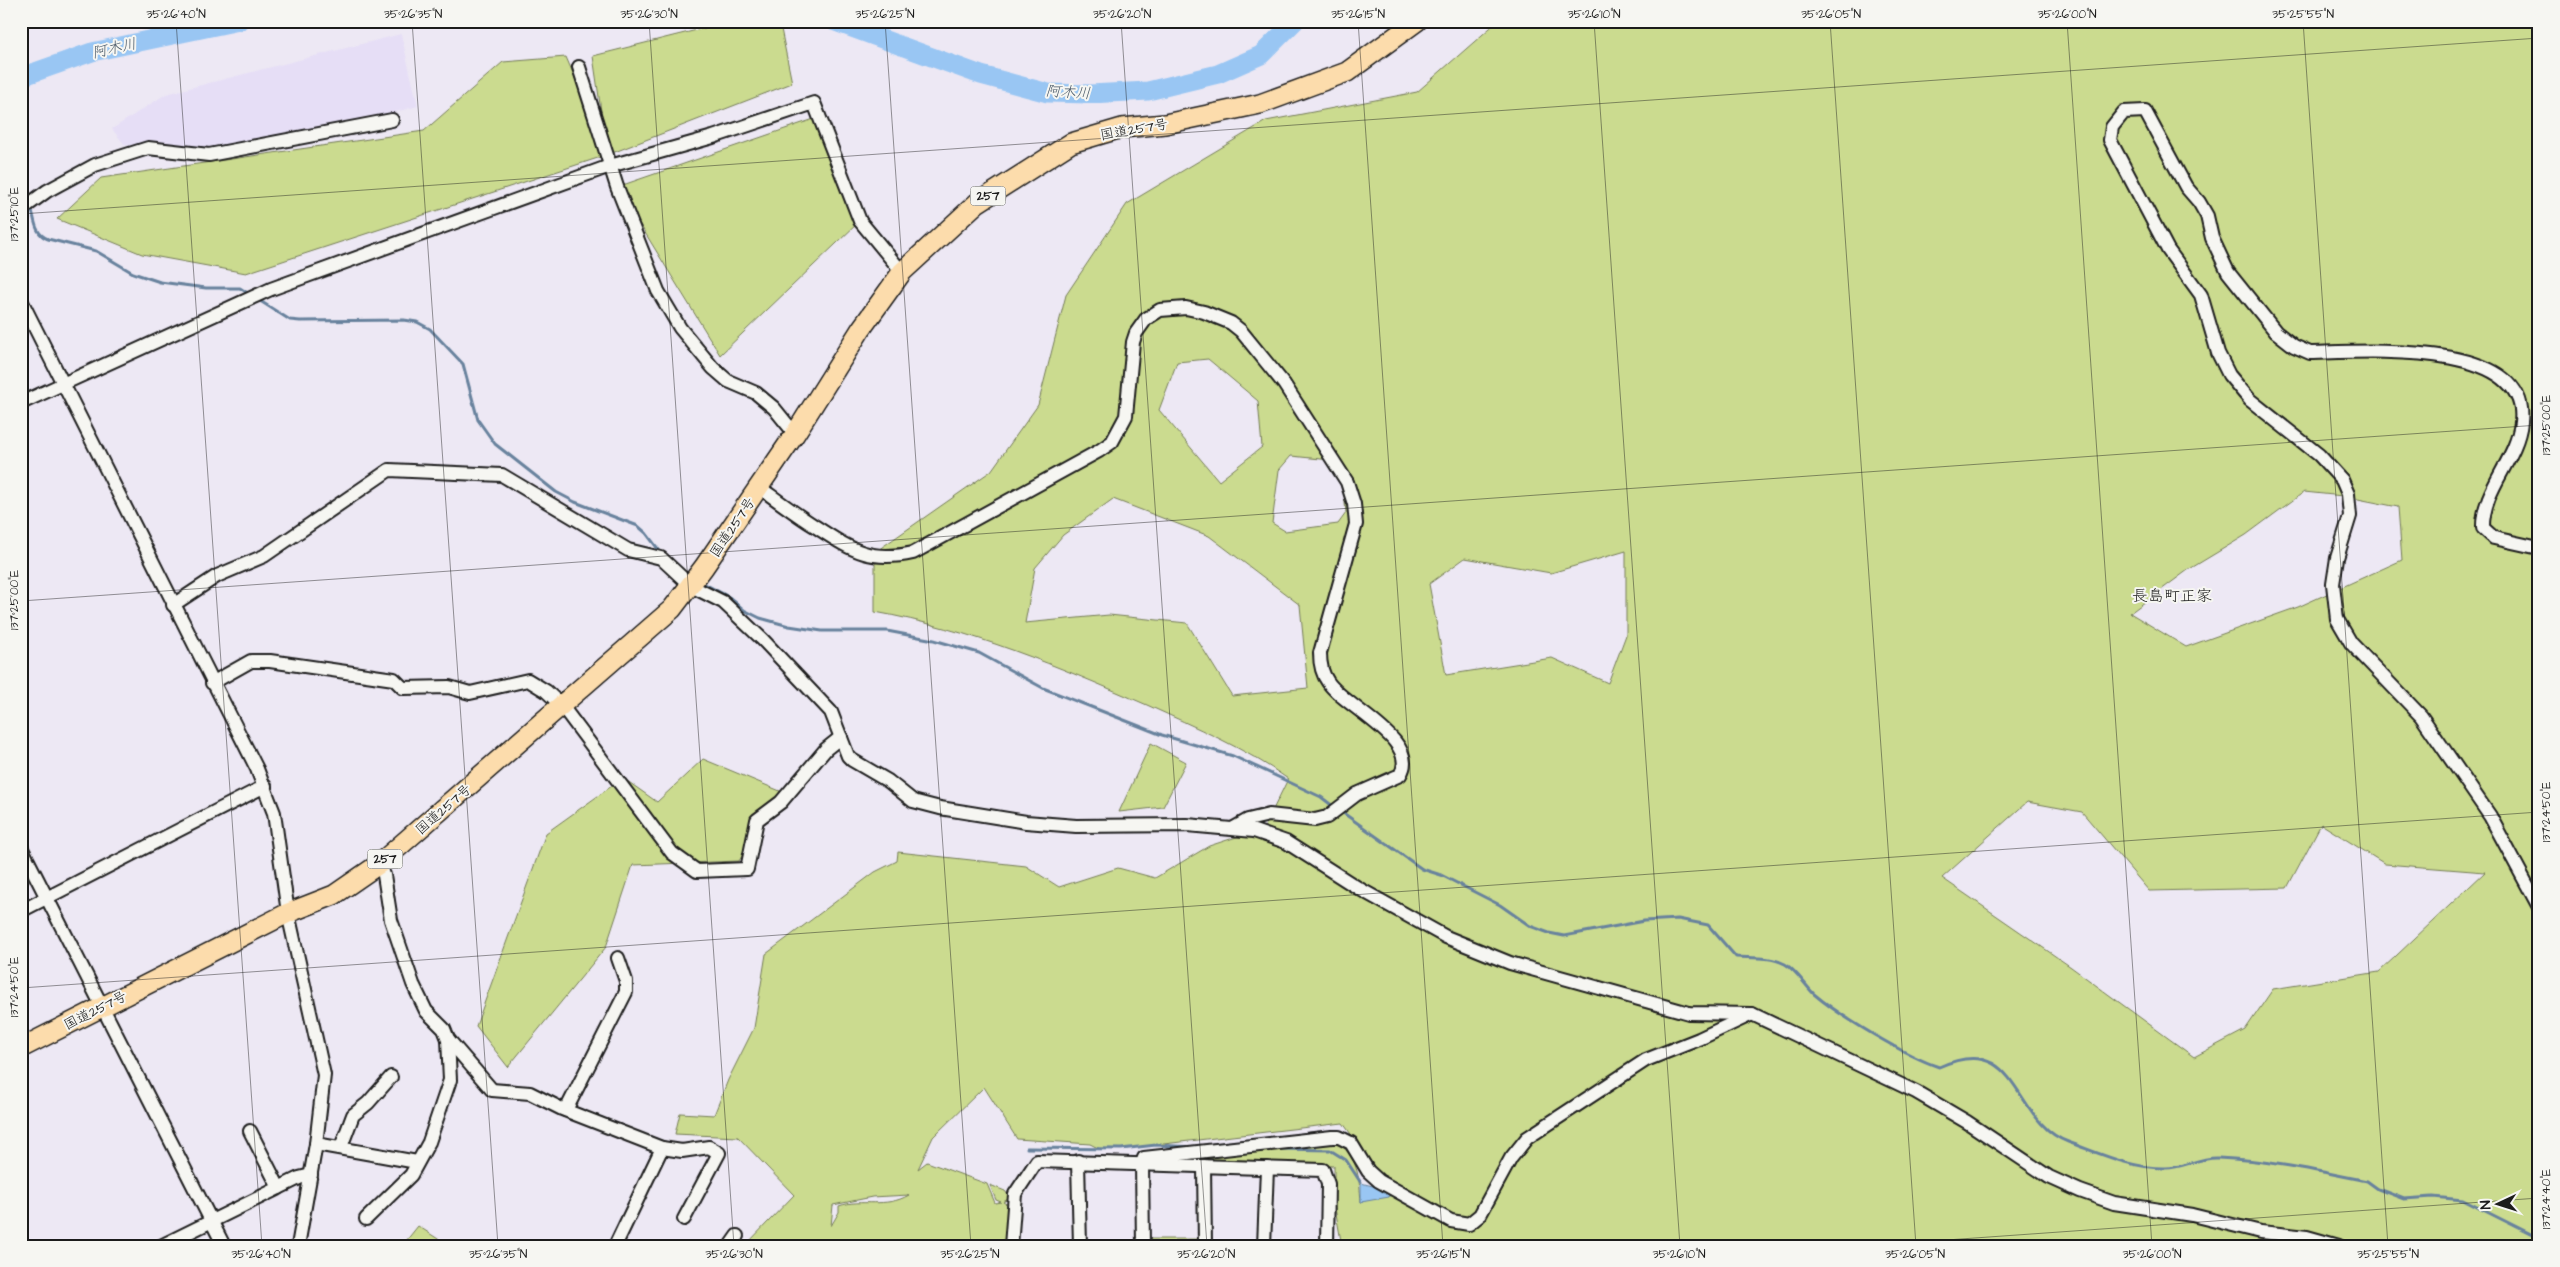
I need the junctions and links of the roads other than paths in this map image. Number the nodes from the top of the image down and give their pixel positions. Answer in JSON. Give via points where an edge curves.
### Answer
{"nodes":[{"id":1,"x":1417,"y":21,"type":"edge"},
{"id":2,"x":579,"y":67,"type":"dead end"},
{"id":3,"x":392,"y":120,"type":"dead end"},
{"id":4,"x":610,"y":166,"type":"junction"},
{"id":5,"x":21,"y":210,"type":"edge"},
{"id":6,"x":902,"y":272,"type":"junction"},
{"id":7,"x":21,"y":300,"type":"edge"},
{"id":8,"x":63,"y":383,"type":"junction"},
{"id":9,"x":21,"y":403,"type":"edge"},
{"id":10,"x":794,"y":434,"type":"junction"},
{"id":11,"x":759,"y":488,"type":"junction"},
{"id":12,"x":2539,"y":548,"type":"edge"},
{"id":13,"x":691,"y":586,"type":"junction"},
{"id":14,"x":173,"y":605,"type":"junction"},
{"id":15,"x":212,"y":683,"type":"junction"},
{"id":16,"x":562,"y":706,"type":"junction"},
{"id":17,"x":841,"y":737,"type":"junction"},
{"id":18,"x":265,"y":786,"type":"junction"},
{"id":19,"x":1234,"y":828,"type":"junction"},
{"id":20,"x":21,"y":847,"type":"edge"},
{"id":21,"x":379,"y":864,"type":"junction"},
{"id":22,"x":48,"y":898,"type":"junction"},
{"id":23,"x":2539,"y":907,"type":"edge"},
{"id":24,"x":21,"y":911,"type":"edge"},
{"id":25,"x":288,"y":913,"type":"junction"},
{"id":26,"x":618,"y":958,"type":"dead end"},
{"id":27,"x":103,"y":1005,"type":"junction"},
{"id":28,"x":1752,"y":1014,"type":"junction"},
{"id":29,"x":448,"y":1040,"type":"junction"},
{"id":30,"x":21,"y":1048,"type":"edge"},
{"id":31,"x":391,"y":1077,"type":"dead end"},
{"id":32,"x":566,"y":1110,"type":"junction"},
{"id":33,"x":250,"y":1131,"type":"dead end"},
{"id":34,"x":316,"y":1144,"type":"junction"},
{"id":35,"x":341,"y":1147,"type":"junction"},
{"id":36,"x":662,"y":1148,"type":"junction"},
{"id":37,"x":417,"y":1162,"type":"junction"},
{"id":38,"x":1078,"y":1162,"type":"junction"},
{"id":39,"x":1142,"y":1163,"type":"junction"},
{"id":40,"x":1204,"y":1166,"type":"junction"},
{"id":41,"x":1267,"y":1168,"type":"junction"},
{"id":42,"x":311,"y":1175,"type":"junction"},
{"id":43,"x":279,"y":1188,"type":"junction"},
{"id":44,"x":684,"y":1219,"type":"dead end"},
{"id":45,"x":366,"y":1220,"type":"dead end"},
{"id":46,"x":211,"y":1221,"type":"junction"},
{"id":47,"x":161,"y":1246,"type":"edge"},
{"id":48,"x":224,"y":1246,"type":"edge"},
{"id":49,"x":298,"y":1246,"type":"edge"},
{"id":50,"x":615,"y":1246,"type":"edge"},
{"id":51,"x":1012,"y":1246,"type":"edge"},
{"id":52,"x":1080,"y":1246,"type":"edge"},
{"id":53,"x":1143,"y":1246,"type":"edge"},
{"id":54,"x":1205,"y":1246,"type":"edge"},
{"id":55,"x":1264,"y":1246,"type":"edge"},
{"id":56,"x":1327,"y":1246,"type":"edge"},
{"id":57,"x":2339,"y":1246,"type":"edge"}],
"edges":[{"from":1,"to":6,"type":"highway","name":"国道257号","number":"257","via":[[1347,72],[1260,104],[1165,124],[1122,128],[1071,143],[977,203]]},
{"from":2,"to":4,"type":"street"},
{"from":3,"to":5,"type":"street","via":[[209,155],[148,148],[95,165]]},
{"from":4,"to":6,"type":"street","via":[[713,137],[814,103],[860,221]]},
{"from":4,"to":8,"type":"street","via":[[271,289]]},
{"from":4,"to":10,"type":"street","via":[[658,290],[680,328],[713,368],[728,381],[756,393],[774,408]]},
{"from":6,"to":10,"type":"highway","name":"国道257号","number":"257","via":[[861,328]]},
{"from":7,"to":8,"type":"street"},
{"from":8,"to":9,"type":"street"},
{"from":8,"to":14,"type":"street"},
{"from":10,"to":11,"type":"highway","name":"国道257号","number":"257"},
{"from":11,"to":13,"type":"highway","name":"国道257号","number":"257"},
{"from":11,"to":19,"type":"street","via":[[847,548],[866,554],[913,553],[1112,442],[1126,416],[1136,333],[1153,314],[1168,308],[1186,308],[1231,323],[1249,339],[1284,384],[1347,482],[1356,524],[1320,653],[1320,664],[1328,683],[1400,746],[1405,765],[1400,775],[1358,794],[1316,820],[1269,815],[1248,820]]},
{"from":12,"to":23,"type":"street","via":[[2494,538],[2483,528],[2482,512],[2513,449],[2521,423],[2521,406],[2506,380],[2473,363],[2427,353],[2310,353],[2294,346],[2276,332],[2228,272],[2212,238],[2207,216],[2186,187],[2145,111],[2124,112],[2112,127],[2110,140],[2168,250],[2201,295],[2218,353],[2229,375],[2250,400],[2319,455],[2342,480],[2348,494],[2350,516],[2333,584],[2337,619],[2351,643],[2421,716],[2490,816]]},
{"from":13,"to":14,"type":"street","via":[[661,558],[628,550],[502,475],[389,470],[264,556],[217,576]]},
{"from":13,"to":16,"type":"highway","name":"国道257号","number":"257","via":[[672,609]]},
{"from":13,"to":17,"type":"street","via":[[723,602],[764,640],[831,712]]},
{"from":14,"to":15,"type":"street"},
{"from":15,"to":16,"type":"street","via":[[252,661],[270,661],[394,679],[403,688],[449,686],[470,693],[528,680]]},
{"from":15,"to":18,"type":"street"},
{"from":16,"to":17,"type":"street","via":[[672,852],[697,871],[747,869],[757,820],[781,802],[826,749]]},
{"from":16,"to":21,"type":"highway","name":"国道257号","number":"257"},
{"from":17,"to":19,"type":"street","via":[[852,760],[913,801],[940,808],[1026,822],[1076,826]]},
{"from":18,"to":22,"type":"street"},
{"from":18,"to":25,"type":"street","via":[[274,812]]},
{"from":19,"to":28,"type":"street","via":[[1286,842],[1446,938],[1510,963],[1690,1013]]},
{"from":20,"to":22,"type":"street"},
{"from":21,"to":25,"type":"highway","name":"国道257号","number":"257","via":[[334,895]]},
{"from":21,"to":29,"type":"street","via":[[384,875],[391,920],[413,984],[426,1011],[444,1029]]},
{"from":22,"to":24,"type":"street"},
{"from":22,"to":27,"type":"street"},
{"from":25,"to":27,"type":"highway","name":"国道257号","number":"257"},
{"from":25,"to":34,"type":"street","via":[[324,1075]]},
{"from":26,"to":32,"type":"street","via":[[626,981],[626,992]]},
{"from":27,"to":30,"type":"highway","name":"国道257号","number":"257"},
{"from":27,"to":46,"type":"street"},
{"from":28,"to":39,"type":"street","via":[[1629,1070],[1527,1138],[1511,1158],[1480,1215],[1469,1224],[1451,1222],[1379,1181],[1368,1171],[1351,1143],[1340,1137],[1152,1156],[1144,1158]]},
{"from":28,"to":57,"type":"street","via":[[1916,1092],[2049,1177],[2080,1191],[2114,1203],[2192,1215],[2262,1232],[2307,1236]]},
{"from":29,"to":32,"type":"street","via":[[492,1090],[530,1093]]},
{"from":29,"to":37,"type":"street","via":[[450,1080],[428,1142]]},
{"from":31,"to":35,"type":"street","via":[[368,1104],[353,1115]]},
{"from":32,"to":36,"type":"street"},
{"from":33,"to":43,"type":"street"},
{"from":34,"to":35,"type":"street"},
{"from":34,"to":42,"type":"street"},
{"from":35,"to":37,"type":"street"},
{"from":36,"to":44,"type":"street","via":[[682,1151],[709,1147],[719,1153]]},
{"from":36,"to":50,"type":"street"},
{"from":37,"to":45,"type":"street","via":[[411,1175]]},
{"from":38,"to":39,"type":"street"},
{"from":38,"to":51,"type":"street","via":[[1037,1161],[1032,1165],[1015,1194]]},
{"from":38,"to":52,"type":"street"},
{"from":39,"to":40,"type":"street"},
{"from":39,"to":53,"type":"street"},
{"from":40,"to":41,"type":"street"},
{"from":40,"to":54,"type":"street"},
{"from":41,"to":55,"type":"street"},
{"from":41,"to":56,"type":"street","via":[[1319,1169],[1326,1173]]},
{"from":42,"to":43,"type":"street"},
{"from":42,"to":49,"type":"street"},
{"from":43,"to":46,"type":"street"},
{"from":46,"to":47,"type":"street"},
{"from":46,"to":48,"type":"street"}]}
